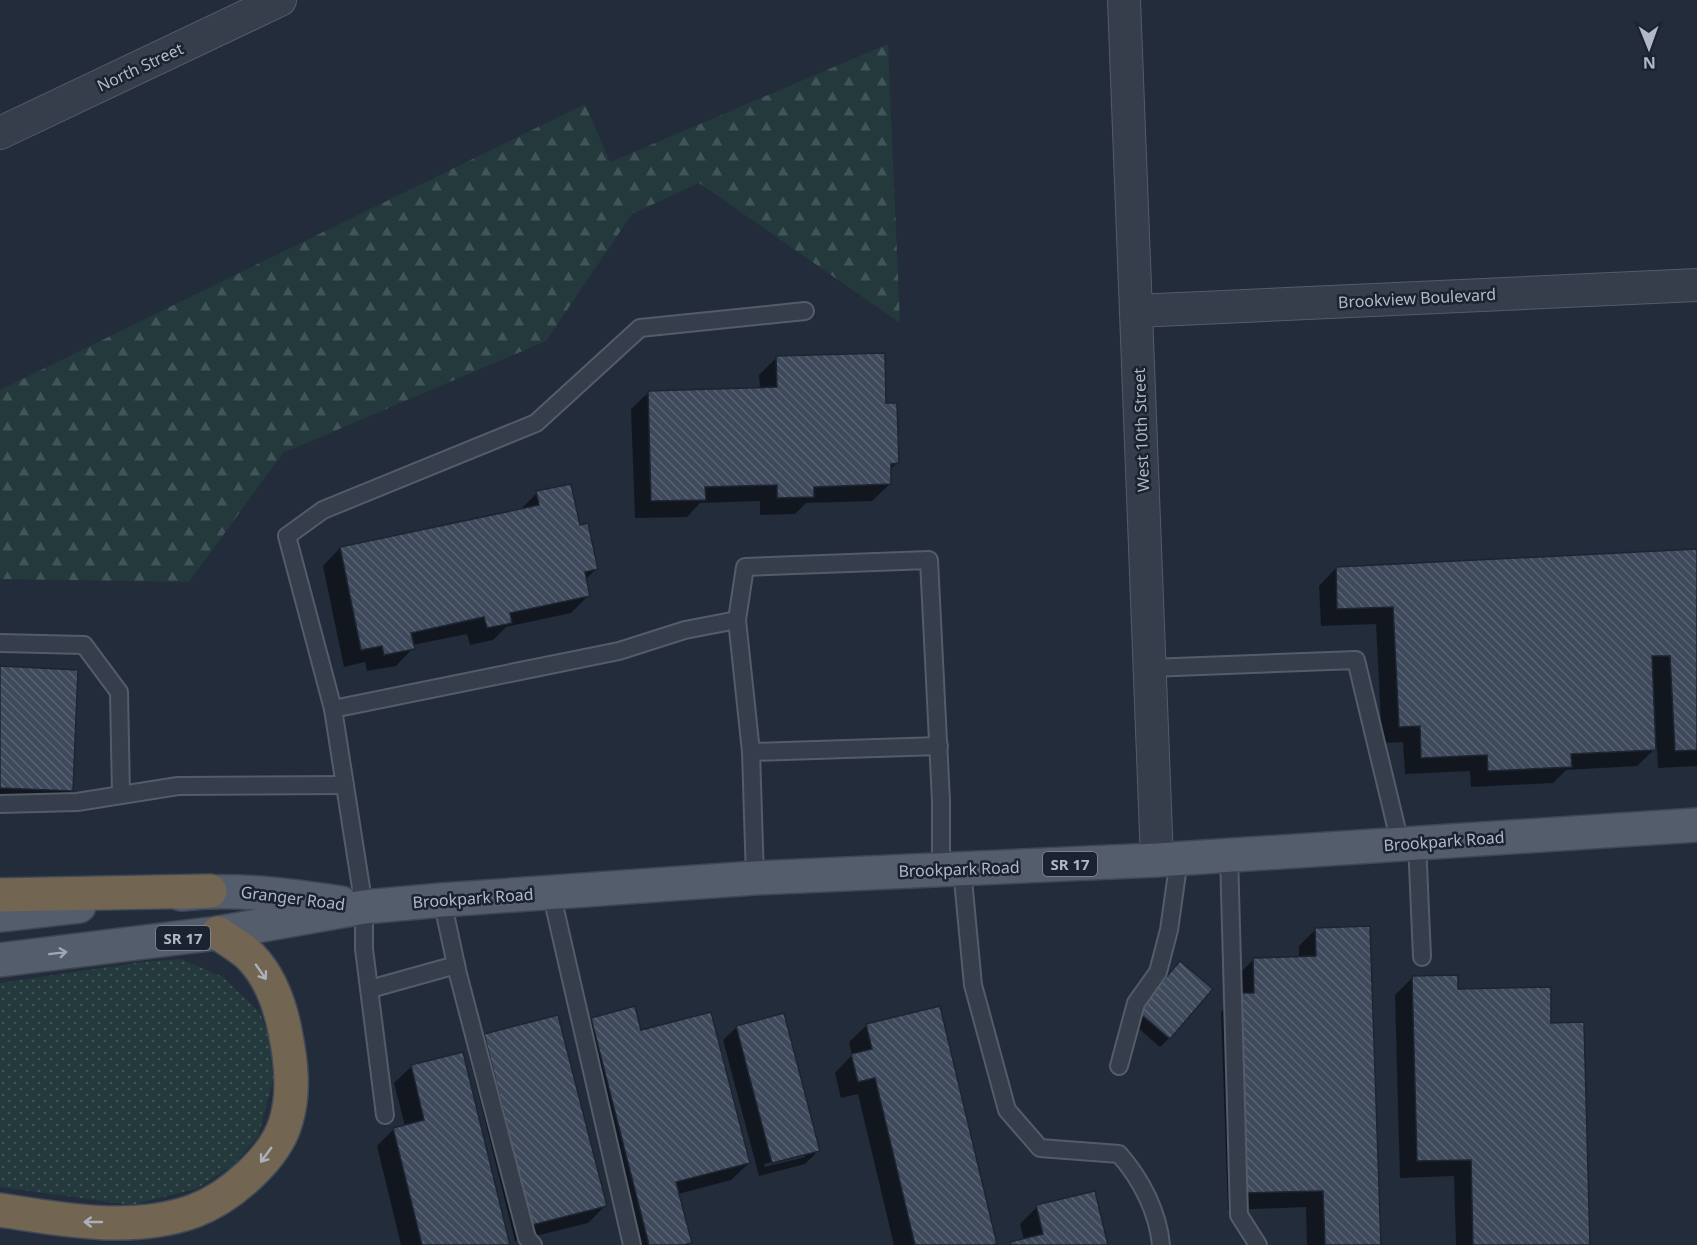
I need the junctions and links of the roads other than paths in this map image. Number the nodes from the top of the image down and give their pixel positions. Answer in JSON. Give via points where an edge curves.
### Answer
{"nodes":[{"id":1,"x":280,"y":0,"type":"edge"},
{"id":2,"x":1124,"y":0,"type":"edge"},
{"id":3,"x":0,"y":133,"type":"edge"},
{"id":4,"x":1697,"y":285,"type":"edge"},
{"id":5,"x":805,"y":311,"type":"dead end"},
{"id":6,"x":1136,"y":311,"type":"junction"},
{"id":7,"x":737,"y":620,"type":"junction"},
{"id":8,"x":0,"y":643,"type":"edge"},
{"id":9,"x":1150,"y":668,"type":"junction"},
{"id":10,"x":333,"y":709,"type":"junction"},
{"id":11,"x":939,"y":746,"type":"junction"},
{"id":12,"x":751,"y":752,"type":"junction"},
{"id":13,"x":345,"y":785,"type":"junction"},
{"id":14,"x":121,"y":795,"type":"junction"},
{"id":15,"x":0,"y":804,"type":"edge"},
{"id":16,"x":1697,"y":825,"type":"edge"},
{"id":17,"x":1408,"y":842,"type":"junction"},
{"id":18,"x":1229,"y":855,"type":"junction"},
{"id":19,"x":1168,"y":860,"type":"junction"},
{"id":20,"x":951,"y":869,"type":"junction"},
{"id":21,"x":755,"y":878,"type":"junction"},
{"id":22,"x":210,"y":891,"type":"junction"},
{"id":23,"x":551,"y":892,"type":"junction"},
{"id":24,"x":0,"y":895,"type":"edge"},
{"id":25,"x":442,"y":900,"type":"junction"},
{"id":26,"x":364,"y":907,"type":"junction"},
{"id":27,"x":0,"y":915,"type":"edge"},
{"id":28,"x":218,"y":933,"type":"junction"},
{"id":29,"x":1422,"y":957,"type":"dead end"},
{"id":30,"x":0,"y":960,"type":"edge"},
{"id":31,"x":456,"y":964,"type":"junction"},
{"id":32,"x":370,"y":988,"type":"junction"},
{"id":33,"x":1119,"y":1066,"type":"dead end"},
{"id":34,"x":385,"y":1115,"type":"dead end"},
{"id":35,"x":0,"y":1210,"type":"edge"},
{"id":36,"x":533,"y":1245,"type":"edge"},
{"id":37,"x":632,"y":1245,"type":"edge"},
{"id":38,"x":1161,"y":1245,"type":"edge"},
{"id":39,"x":1258,"y":1245,"type":"edge"}],
"edges":[{"from":1,"to":3,"type":"street","name":"North Street"},
{"from":2,"to":6,"type":"street","name":"West 10th Street"},
{"from":4,"to":6,"type":"street","name":"Brookview Boulevard"},
{"from":5,"to":10,"type":"lane","via":[[640,328],[536,423],[323,510],[287,536]]},
{"from":6,"to":9,"type":"street","name":"West 10th Street"},
{"from":7,"to":10,"type":"lane","via":[[685,630],[619,651]]},
{"from":7,"to":11,"type":"lane","via":[[745,567],[929,560]]},
{"from":7,"to":12,"type":"lane"},
{"from":8,"to":14,"type":"lane","via":[[84,645],[119,692]]},
{"from":9,"to":17,"type":"lane","via":[[1356,660]]},
{"from":9,"to":19,"type":"street","name":"West 10th Street"},
{"from":10,"to":13,"type":"lane"},
{"from":11,"to":12,"type":"lane"},
{"from":11,"to":20,"type":"lane"},
{"from":12,"to":21,"type":"lane"},
{"from":13,"to":14,"type":"lane","via":[[178,786]]},
{"from":13,"to":26,"type":"lane"},
{"from":14,"to":15,"type":"lane","via":[[77,802]]},
{"from":16,"to":17,"type":"main road","name":"Brookpark Road","number":"SR 17"},
{"from":17,"to":18,"type":"main road","name":"Brookpark Road","number":"SR 17"},
{"from":17,"to":29,"type":"lane"},
{"from":18,"to":19,"type":"main road","name":"Brookpark Road","number":"SR 17"},
{"from":18,"to":39,"type":"lane","via":[[1239,1215]]},
{"from":19,"to":20,"type":"main road","name":"Brookpark Road","number":"SR 17"},
{"from":19,"to":33,"type":"lane","via":[[1169,930],[1158,972],[1136,1003]]},
{"from":20,"to":21,"type":"main road","name":"Brookpark Road","number":"SR 17"},
{"from":20,"to":38,"type":"lane","via":[[973,984],[1007,1110],[1040,1148],[1119,1154],[1134,1171],[1159,1225]]},
{"from":21,"to":23,"type":"main road","name":"Brookpark Road","number":"SR 17"},
{"from":22,"to":24,"type":"highway"},
{"from":22,"to":26,"type":"main road","name":"Granger Road","number":"SR 17","via":[[267,892]]},
{"from":22,"to":27,"type":"main road","name":"Granger Road","number":"SR 17"},
{"from":23,"to":25,"type":"main road","name":"Brookpark Road","number":"SR 17"},
{"from":23,"to":37,"type":"lane"},
{"from":25,"to":26,"type":"main road","name":"Brookpark Road","number":"SR 17"},
{"from":25,"to":31,"type":"lane"},
{"from":26,"to":28,"type":"main road","name":"Granger Road","number":"SR 17"},
{"from":26,"to":32,"type":"lane","via":[[364,949]]},
{"from":30,"to":28,"type":"main road","name":"Granger Road","number":"SR 17","one_way":true},
{"from":28,"to":35,"type":"highway","one_way":true,"via":[[251,957],[267,980],[281,1011],[289,1051],[291,1085],[286,1122],[254,1172],[223,1196],[195,1210],[161,1219],[84,1222]]},
{"from":31,"to":32,"type":"lane"},
{"from":31,"to":36,"type":"lane","via":[[527,1238]]},
{"from":32,"to":34,"type":"lane"}]}
